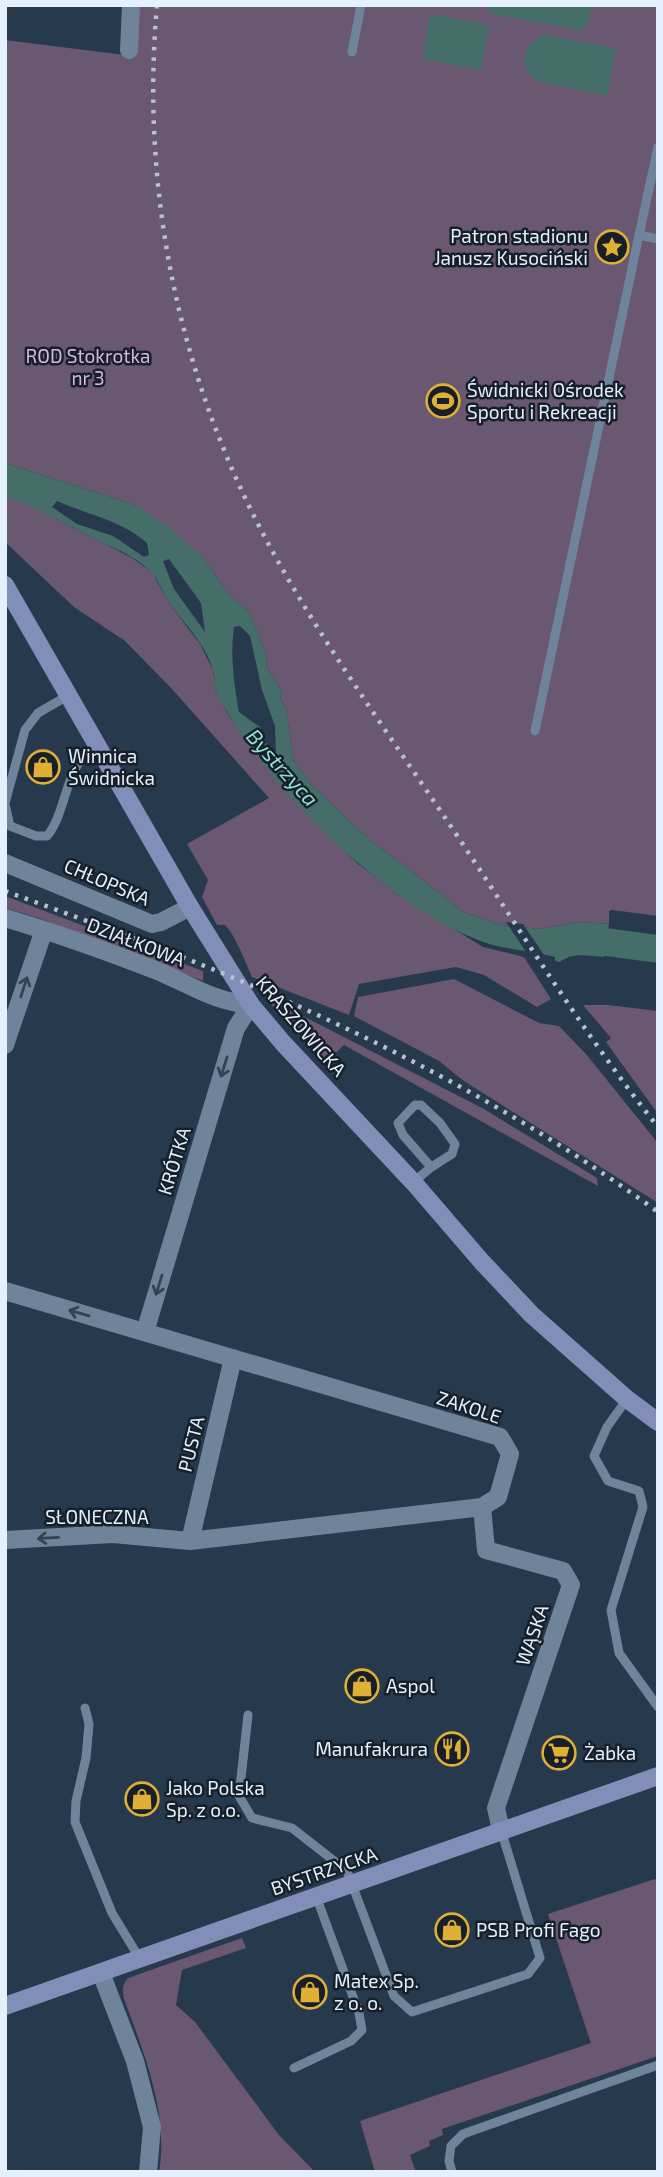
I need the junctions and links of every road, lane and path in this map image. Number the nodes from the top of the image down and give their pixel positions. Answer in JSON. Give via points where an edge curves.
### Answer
{"nodes":[{"id":1,"x":131,"y":5,"type":"edge"},
{"id":2,"x":361,"y":5,"type":"edge"},
{"id":3,"x":130,"y":50,"type":"dead end"},
{"id":4,"x":352,"y":52,"type":"dead end"},
{"id":5,"x":658,"y":147,"type":"edge"},
{"id":6,"x":639,"y":236,"type":"junction"},
{"id":7,"x":658,"y":239,"type":"edge"},
{"id":8,"x":5,"y":585,"type":"edge"},
{"id":9,"x":69,"y":695,"type":"junction"},
{"id":10,"x":535,"y":731,"type":"dead end"},
{"id":11,"x":99,"y":748,"type":"junction"},
{"id":12,"x":5,"y":804,"type":"edge"},
{"id":13,"x":5,"y":863,"type":"edge"},
{"id":14,"x":190,"y":907,"type":"junction"},
{"id":15,"x":5,"y":918,"type":"edge"},
{"id":16,"x":44,"y":930,"type":"junction"},
{"id":17,"x":251,"y":1005,"type":"junction"},
{"id":18,"x":5,"y":1045,"type":"edge"},
{"id":19,"x":431,"y":1167,"type":"junction"},
{"id":20,"x":414,"y":1183,"type":"junction"},
{"id":21,"x":5,"y":1291,"type":"edge"},
{"id":22,"x":145,"y":1332,"type":"junction"},
{"id":23,"x":233,"y":1358,"type":"junction"},
{"id":24,"x":627,"y":1399,"type":"junction"},
{"id":25,"x":658,"y":1422,"type":"edge"},
{"id":26,"x":482,"y":1507,"type":"junction"},
{"id":27,"x":5,"y":1540,"type":"edge"},
{"id":28,"x":190,"y":1541,"type":"junction"},
{"id":29,"x":658,"y":1707,"type":"edge"},
{"id":30,"x":86,"y":1708,"type":"dead end"},
{"id":31,"x":248,"y":1715,"type":"dead end"},
{"id":32,"x":658,"y":1776,"type":"edge"},
{"id":33,"x":502,"y":1830,"type":"junction"},
{"id":34,"x":353,"y":1883,"type":"junction"},
{"id":35,"x":316,"y":1896,"type":"junction"},
{"id":36,"x":140,"y":1959,"type":"junction"},
{"id":37,"x":101,"y":1973,"type":"junction"},
{"id":38,"x":5,"y":2006,"type":"edge"},
{"id":39,"x":658,"y":2065,"type":"edge"},
{"id":40,"x":294,"y":2068,"type":"dead end"},
{"id":41,"x":148,"y":2172,"type":"edge"},
{"id":42,"x":453,"y":2172,"type":"edge"}],
"edges":[{"from":1,"to":3,"type":"street"},
{"from":2,"to":4,"type":"lane"},
{"from":5,"to":6,"type":"lane"},
{"from":6,"to":7,"type":"lane"},
{"from":6,"to":10,"type":"lane"},
{"from":8,"to":9,"type":"street","name":"KRASZOWICKA"},
{"from":9,"to":11,"type":"street","name":"KRASZOWICKA"},
{"from":9,"to":12,"type":"lane","via":[[38,713],[25,730]]},
{"from":11,"to":12,"type":"lane","via":[[82,759],[55,828],[47,835],[36,836],[9,826]]},
{"from":11,"to":14,"type":"street","name":"KRASZOWICKA"},
{"from":13,"to":14,"type":"street","name":"CHŁOPSKA","via":[[152,924]]},
{"from":14,"to":17,"type":"street","name":"KRASZOWICKA"},
{"from":15,"to":16,"type":"street","name":"DZIAŁKOWA"},
{"from":16,"to":17,"type":"street","name":"DZIAŁKOWA","via":[[179,980],[205,995]]},
{"from":18,"to":16,"type":"street","one_way":true},
{"from":17,"to":20,"type":"street","name":"KRASZOWICKA"},
{"from":17,"to":22,"type":"street","name":"KRÓTKA","one_way":true,"via":[[236,1028]]},
{"from":19,"to":19,"type":"lane","via":[[452,1154],[456,1144],[421,1105],[415,1105],[398,1123]]},
{"from":19,"to":20,"type":"lane"},
{"from":20,"to":24,"type":"street","name":"KRASZOWICKA","via":[[532,1315]]},
{"from":22,"to":21,"type":"street","name":"ZAKOLE","one_way":true},
{"from":22,"to":23,"type":"street","name":"ZAKOLE"},
{"from":23,"to":26,"type":"street","name":"ZAKOLE","via":[[500,1437],[510,1454],[498,1497]]},
{"from":23,"to":28,"type":"street","name":"PUSTA"},
{"from":24,"to":25,"type":"street","name":"KRASZOWICKA"},
{"from":24,"to":29,"type":"lane","via":[[594,1456],[608,1481],[639,1491],[643,1507],[611,1610],[619,1653]]},
{"from":26,"to":28,"type":"street"},
{"from":26,"to":33,"type":"street","name":"WĄSKA","via":[[486,1550],[563,1571],[571,1585],[496,1808]]},
{"from":28,"to":27,"type":"street","name":"SŁONECZNA","one_way":true,"via":[[113,1534]]},
{"from":30,"to":36,"type":"lane","via":[[86,1758],[75,1822],[112,1913]]},
{"from":31,"to":34,"type":"lane","via":[[239,1796],[252,1818],[292,1828],[347,1871]]},
{"from":32,"to":33,"type":"street","name":"BYSTRZYCKA"},
{"from":33,"to":34,"type":"street","name":"BYSTRZYCKA"},
{"from":33,"to":34,"type":"lane","via":[[540,1958],[528,1974],[412,2012],[394,1996]]},
{"from":34,"to":35,"type":"street","name":"BYSTRZYCKA"},
{"from":35,"to":36,"type":"street","name":"BYSTRZYCKA"},
{"from":35,"to":40,"type":"lane","via":[[362,2030],[351,2041]]},
{"from":36,"to":37,"type":"street","name":"BYSTRZYCKA"},
{"from":37,"to":38,"type":"street","name":"BYSTRZYCKA"},
{"from":37,"to":41,"type":"street","via":[[135,2061],[152,2127]]},
{"from":39,"to":42,"type":"lane","via":[[463,2134],[451,2146]]}]}
